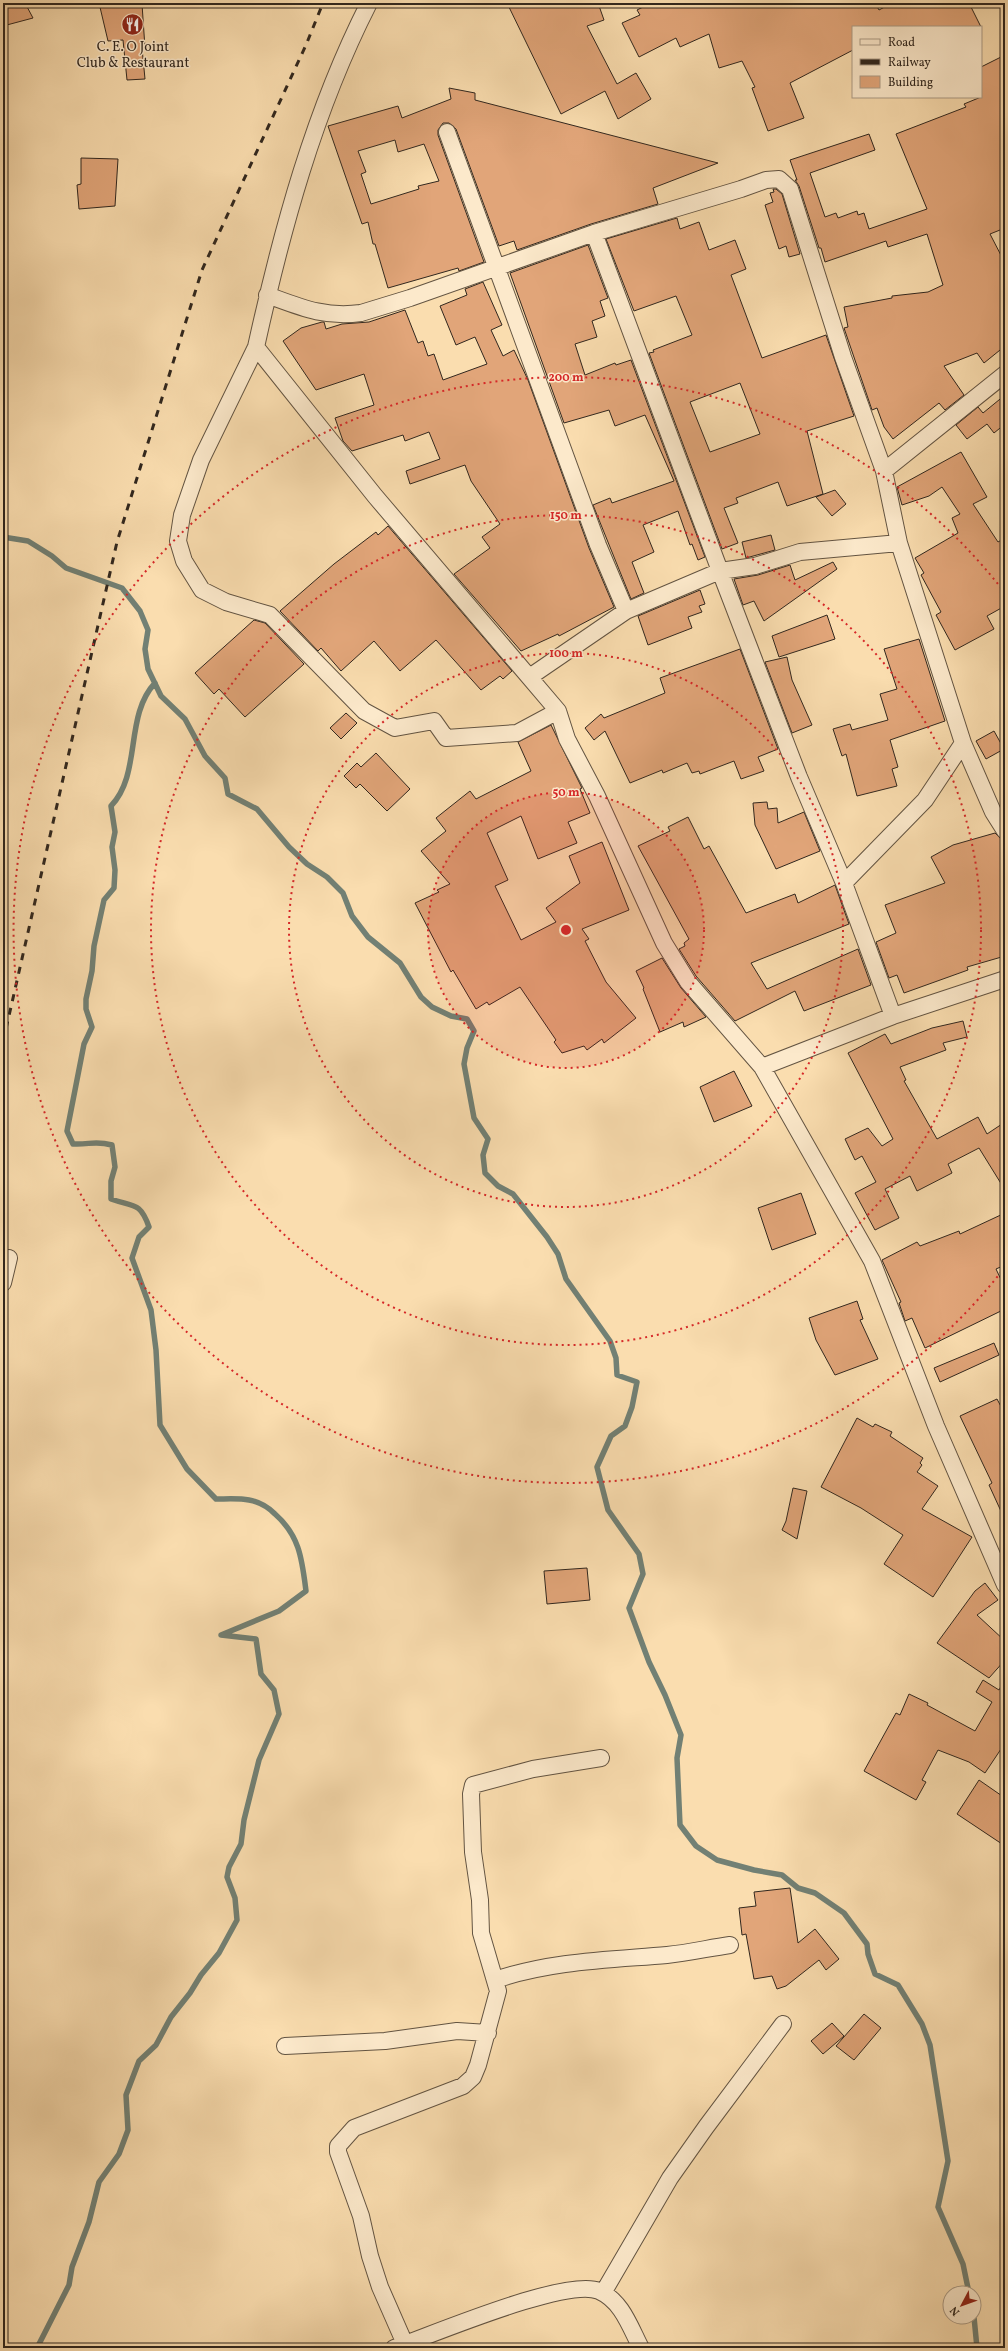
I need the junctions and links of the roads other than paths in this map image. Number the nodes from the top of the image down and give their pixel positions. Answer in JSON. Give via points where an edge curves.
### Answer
{"nodes":[{"id":1,"x":369,"y":3,"type":"edge"},
{"id":2,"x":447,"y":132,"type":"dead end"},
{"id":3,"x":594,"y":233,"type":"junction"},
{"id":4,"x":497,"y":268,"type":"junction"},
{"id":5,"x":267,"y":295,"type":"junction"},
{"id":6,"x":256,"y":347,"type":"junction"},
{"id":7,"x":1005,"y":374,"type":"edge"},
{"id":8,"x":884,"y":471,"type":"junction"},
{"id":9,"x":899,"y":543,"type":"junction"},
{"id":10,"x":720,"y":571,"type":"junction"},
{"id":11,"x":626,"y":611,"type":"junction"},
{"id":12,"x":531,"y":676,"type":"junction"},
{"id":13,"x":558,"y":711,"type":"junction"},
{"id":14,"x":964,"y":743,"type":"junction"},
{"id":15,"x":1005,"y":831,"type":"edge"},
{"id":16,"x":844,"y":883,"type":"junction"},
{"id":17,"x":1005,"y":979,"type":"edge"},
{"id":18,"x":893,"y":1016,"type":"junction"},
{"id":19,"x":762,"y":1067,"type":"junction"},
{"id":20,"x":9,"y":1258,"type":"dead end"},
{"id":21,"x":3,"y":1283,"type":"edge"},
{"id":22,"x":1005,"y":1585,"type":"edge"},
{"id":23,"x":601,"y":1758,"type":"dead end"},
{"id":24,"x":730,"y":1945,"type":"dead end"},
{"id":25,"x":495,"y":1980,"type":"junction"},
{"id":26,"x":783,"y":2024,"type":"dead end"},
{"id":27,"x":488,"y":2033,"type":"junction"},
{"id":28,"x":286,"y":2046,"type":"dead end"},
{"id":29,"x":603,"y":2293,"type":"junction"},
{"id":30,"x":399,"y":2346,"type":"edge"},
{"id":31,"x":641,"y":2348,"type":"edge"}],
"edges":[{"from":1,"to":5,"type":"street","via":[[348,45],[308,154],[286,217]]},
{"from":2,"to":4,"type":"street"},
{"from":3,"to":4,"type":"street"},
{"from":3,"to":8,"type":"street","via":[[766,180],[779,179],[790,189],[843,357]]},
{"from":3,"to":10,"type":"street"},
{"from":4,"to":5,"type":"street","via":[[410,298],[341,316],[319,313]]},
{"from":4,"to":11,"type":"street","via":[[598,544]]},
{"from":5,"to":6,"type":"street"},
{"from":6,"to":12,"type":"street","via":[[375,496]]},
{"from":6,"to":13,"type":"street","via":[[201,460],[182,515],[178,541],[180,552],[196,583],[202,590],[226,602],[270,615],[364,711],[395,728],[434,721],[446,738],[517,733]]},
{"from":7,"to":8,"type":"street"},
{"from":8,"to":9,"type":"street"},
{"from":9,"to":10,"type":"street","via":[[800,552],[755,566]]},
{"from":9,"to":14,"type":"street"},
{"from":10,"to":11,"type":"street"},
{"from":10,"to":16,"type":"street","via":[[798,777]]},
{"from":11,"to":12,"type":"street"},
{"from":12,"to":13,"type":"street"},
{"from":13,"to":19,"type":"street","via":[[567,739],[597,796],[664,944],[688,982]]},
{"from":14,"to":15,"type":"street","via":[[993,812]]},
{"from":14,"to":16,"type":"street","via":[[925,800]]},
{"from":16,"to":18,"type":"street"},
{"from":17,"to":18,"type":"street"},
{"from":18,"to":19,"type":"street"},
{"from":19,"to":22,"type":"street","via":[[872,1261],[936,1426]]},
{"from":20,"to":21,"type":"street"},
{"from":23,"to":25,"type":"street","via":[[533,1769],[477,1783],[471,1788],[473,1852],[480,1900],[481,1933]]},
{"from":24,"to":25,"type":"street","via":[[669,1954],[546,1966]]},
{"from":25,"to":27,"type":"street","via":[[497,2002]]},
{"from":26,"to":29,"type":"street","via":[[670,2178]]},
{"from":27,"to":28,"type":"street","via":[[457,2031],[385,2041]]},
{"from":27,"to":30,"type":"street","via":[[478,2065],[469,2082],[354,2128],[338,2146]]},
{"from":29,"to":30,"type":"street","via":[[590,2288],[560,2290]]},
{"from":29,"to":31,"type":"street","via":[[616,2303],[625,2316]]}]}
